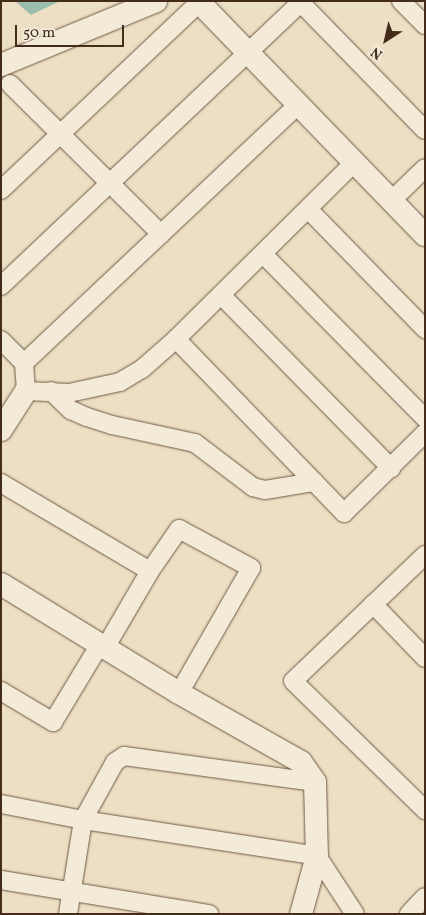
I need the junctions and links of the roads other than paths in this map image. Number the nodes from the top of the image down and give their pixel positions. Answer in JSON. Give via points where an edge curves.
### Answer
{"nodes":[{"id":1,"x":118,"y":1,"type":"edge"},
{"id":2,"x":156,"y":1,"type":"edge"},
{"id":3,"x":401,"y":1,"type":"edge"},
{"id":4,"x":198,"y":2,"type":"edge"},
{"id":5,"x":302,"y":2,"type":"edge"},
{"id":6,"x":425,"y":25,"type":"edge"},
{"id":7,"x":1,"y":50,"type":"edge"},
{"id":8,"x":247,"y":52,"type":"junction"},
{"id":9,"x":3,"y":79,"type":"edge"},
{"id":10,"x":298,"y":105,"type":"junction"},
{"id":11,"x":425,"y":130,"type":"edge"},
{"id":12,"x":60,"y":134,"type":"junction"},
{"id":13,"x":354,"y":163,"type":"junction"},
{"id":14,"x":425,"y":168,"type":"edge"},
{"id":15,"x":109,"y":183,"type":"junction"},
{"id":16,"x":1,"y":190,"type":"edge"},
{"id":17,"x":391,"y":201,"type":"junction"},
{"id":18,"x":308,"y":209,"type":"junction"},
{"id":19,"x":161,"y":234,"type":"junction"},
{"id":20,"x":425,"y":235,"type":"edge"},
{"id":21,"x":263,"y":254,"type":"junction"},
{"id":22,"x":1,"y":286,"type":"edge"},
{"id":23,"x":221,"y":295,"type":"junction"},
{"id":24,"x":425,"y":329,"type":"edge"},
{"id":25,"x":176,"y":339,"type":"junction"},
{"id":26,"x":1,"y":340,"type":"edge"},
{"id":27,"x":24,"y":363,"type":"junction"},
{"id":28,"x":26,"y":391,"type":"junction"},
{"id":29,"x":51,"y":391,"type":"junction"},
{"id":30,"x":425,"y":418,"type":"edge"},
{"id":31,"x":1,"y":430,"type":"edge"},
{"id":32,"x":425,"y":434,"type":"edge"},
{"id":33,"x":391,"y":468,"type":"junction"},
{"id":34,"x":314,"y":482,"type":"junction"},
{"id":35,"x":1,"y":483,"type":"edge"},
{"id":36,"x":425,"y":555,"type":"edge"},
{"id":37,"x":150,"y":572,"type":"junction"},
{"id":38,"x":1,"y":584,"type":"edge"},
{"id":39,"x":373,"y":604,"type":"junction"},
{"id":40,"x":103,"y":646,"type":"junction"},
{"id":41,"x":425,"y":658,"type":"edge"},
{"id":42,"x":1,"y":691,"type":"edge"},
{"id":43,"x":179,"y":693,"type":"junction"},
{"id":44,"x":315,"y":782,"type":"junction"},
{"id":45,"x":1,"y":804,"type":"edge"},
{"id":46,"x":425,"y":810,"type":"edge"},
{"id":47,"x":83,"y":820,"type":"junction"},
{"id":48,"x":317,"y":856,"type":"junction"},
{"id":49,"x":1,"y":880,"type":"edge"},
{"id":50,"x":72,"y":890,"type":"junction"},
{"id":51,"x":425,"y":897,"type":"edge"},
{"id":52,"x":68,"y":914,"type":"edge"},
{"id":53,"x":209,"y":914,"type":"edge"},
{"id":54,"x":302,"y":914,"type":"edge"},
{"id":55,"x":355,"y":914,"type":"edge"},
{"id":56,"x":409,"y":914,"type":"edge"}],
"edges":[{"from":1,"to":7,"type":"street"},
{"from":2,"to":9,"type":"street"},
{"from":3,"to":6,"type":"street"},
{"from":4,"to":8,"type":"street"},
{"from":4,"to":12,"type":"street"},
{"from":5,"to":8,"type":"street"},
{"from":5,"to":11,"type":"street"},
{"from":8,"to":10,"type":"street"},
{"from":8,"to":15,"type":"street"},
{"from":9,"to":12,"type":"street"},
{"from":10,"to":13,"type":"street"},
{"from":10,"to":19,"type":"street"},
{"from":12,"to":15,"type":"street"},
{"from":12,"to":16,"type":"street"},
{"from":13,"to":17,"type":"street"},
{"from":13,"to":18,"type":"street"},
{"from":14,"to":17,"type":"street"},
{"from":15,"to":19,"type":"street"},
{"from":15,"to":22,"type":"street"},
{"from":17,"to":20,"type":"street"},
{"from":18,"to":21,"type":"street"},
{"from":18,"to":24,"type":"street"},
{"from":19,"to":27,"type":"street"},
{"from":21,"to":23,"type":"street"},
{"from":21,"to":30,"type":"street"},
{"from":23,"to":25,"type":"street"},
{"from":23,"to":33,"type":"street"},
{"from":25,"to":29,"type":"street","via":[[142,369],[120,382],[70,393]]},
{"from":25,"to":34,"type":"street"},
{"from":26,"to":27,"type":"street"},
{"from":27,"to":28,"type":"street"},
{"from":28,"to":29,"type":"street"},
{"from":28,"to":31,"type":"street"},
{"from":29,"to":34,"type":"street","via":[[71,410],[87,417],[195,443],[253,487],[265,490]]},
{"from":32,"to":33,"type":"street"},
{"from":33,"to":34,"type":"street","via":[[344,513]]},
{"from":35,"to":37,"type":"street"},
{"from":36,"to":39,"type":"street"},
{"from":37,"to":40,"type":"street"},
{"from":37,"to":43,"type":"street","via":[[179,529],[251,568]]},
{"from":38,"to":40,"type":"street"},
{"from":39,"to":41,"type":"street"},
{"from":39,"to":46,"type":"street","via":[[293,681]]},
{"from":40,"to":42,"type":"street","via":[[52,722]]},
{"from":40,"to":43,"type":"street"},
{"from":43,"to":44,"type":"street","via":[[301,762]]},
{"from":44,"to":47,"type":"street","via":[[124,756],[115,762]]},
{"from":44,"to":48,"type":"street"},
{"from":45,"to":47,"type":"street"},
{"from":47,"to":48,"type":"street"},
{"from":47,"to":50,"type":"street"},
{"from":48,"to":54,"type":"street"},
{"from":48,"to":55,"type":"street"},
{"from":49,"to":50,"type":"street"},
{"from":50,"to":52,"type":"street"},
{"from":50,"to":53,"type":"street"},
{"from":51,"to":56,"type":"street"}]}
